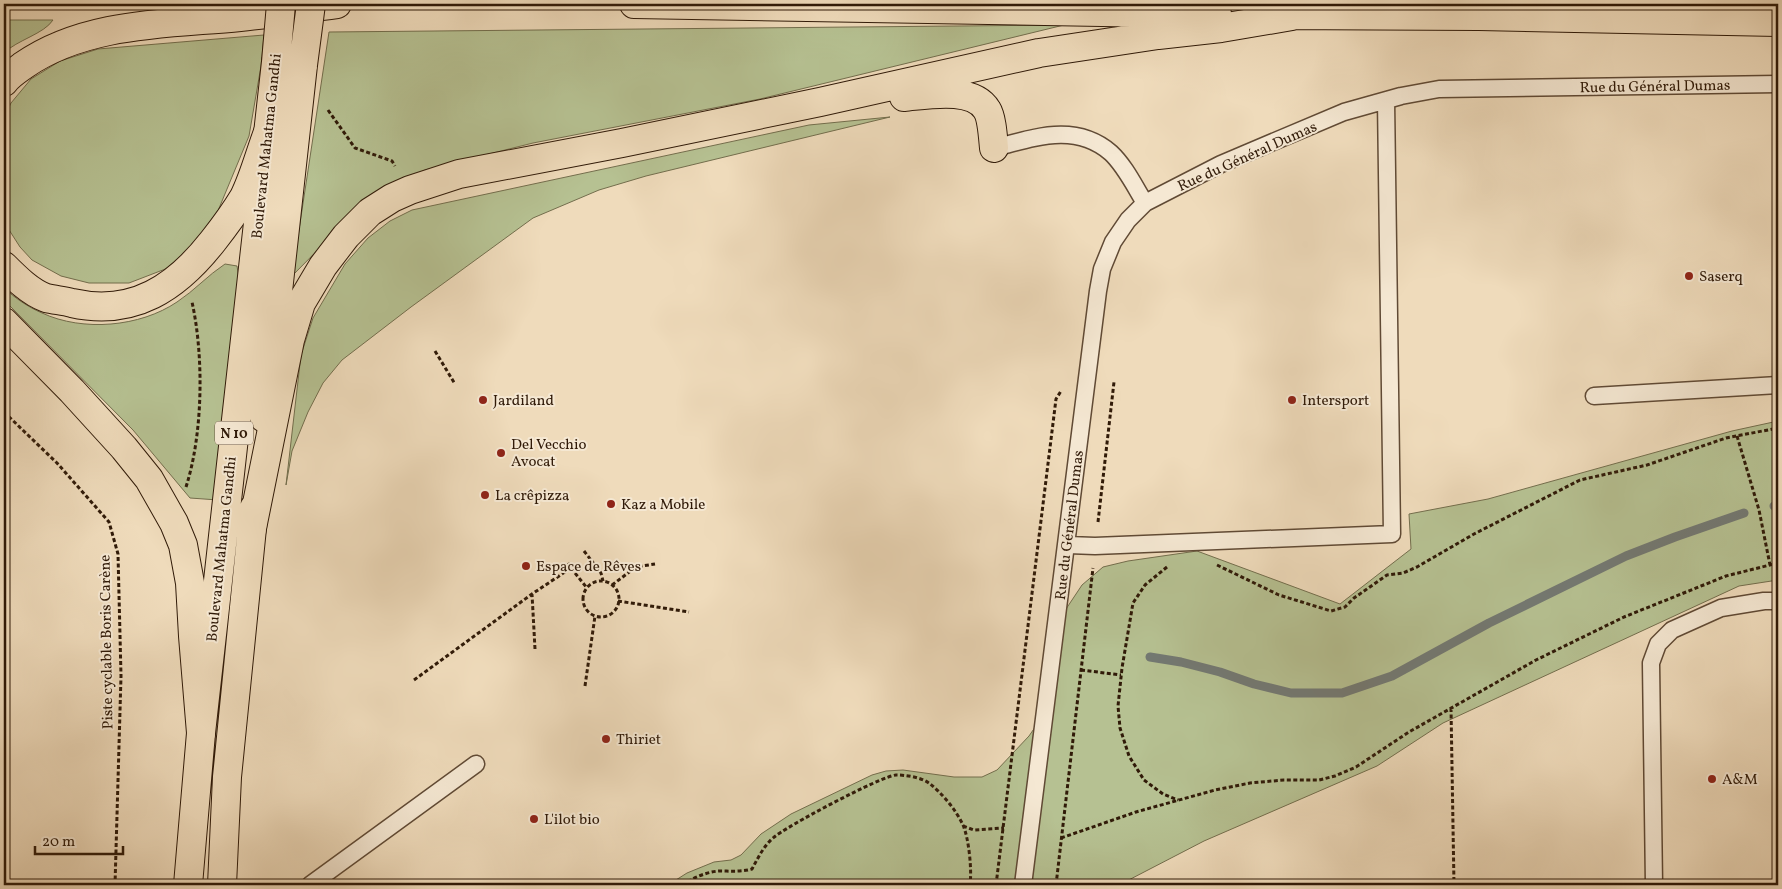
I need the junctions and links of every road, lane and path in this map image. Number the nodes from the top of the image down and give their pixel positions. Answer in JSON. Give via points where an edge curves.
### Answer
{"nodes":[{"id":1,"x":281,"y":4,"type":"edge"},
{"id":2,"x":311,"y":4,"type":"edge"},
{"id":3,"x":337,"y":4,"type":"edge"},
{"id":4,"x":634,"y":4,"type":"edge"},
{"id":5,"x":1292,"y":16,"type":"junction"},
{"id":6,"x":1778,"y":22,"type":"edge"},
{"id":7,"x":303,"y":70,"type":"junction"},
{"id":8,"x":4,"y":82,"type":"edge"},
{"id":9,"x":1778,"y":84,"type":"edge"},
{"id":10,"x":1386,"y":100,"type":"junction"},
{"id":11,"x":820,"y":102,"type":"junction"},
{"id":12,"x":268,"y":132,"type":"junction"},
{"id":13,"x":994,"y":148,"type":"joint"},
{"id":14,"x":410,"y":190,"type":"junction"},
{"id":15,"x":1145,"y":204,"type":"junction"},
{"id":16,"x":4,"y":266,"type":"edge"},
{"id":17,"x":185,"y":272,"type":"junction"},
{"id":18,"x":4,"y":322,"type":"edge"},
{"id":19,"x":434,"y":351,"type":"dead end"},
{"id":20,"x":1087,"y":378,"type":"junction"},
{"id":21,"x":1114,"y":382,"type":"dead end"},
{"id":22,"x":455,"y":384,"type":"dead end"},
{"id":23,"x":1778,"y":385,"type":"edge"},
{"id":24,"x":1594,"y":396,"type":"dead end"},
{"id":25,"x":4,"y":412,"type":"edge"},
{"id":26,"x":1778,"y":428,"type":"edge"},
{"id":27,"x":1737,"y":436,"type":"junction"},
{"id":28,"x":174,"y":523,"type":"junction"},
{"id":29,"x":251,"y":534,"type":"junction"},
{"id":30,"x":1068,"y":545,"type":"junction"},
{"id":31,"x":1096,"y":546,"type":"junction"},
{"id":32,"x":584,"y":551,"type":"dead end"},
{"id":33,"x":1212,"y":562,"type":"dead end"},
{"id":34,"x":568,"y":563,"type":"dead end"},
{"id":35,"x":1778,"y":563,"type":"edge"},
{"id":36,"x":655,"y":564,"type":"dead end"},
{"id":37,"x":1770,"y":565,"type":"junction"},
{"id":38,"x":1168,"y":566,"type":"dead end"},
{"id":39,"x":570,"y":568,"type":"junction"},
{"id":40,"x":603,"y":581,"type":"junction"},
{"id":41,"x":612,"y":585,"type":"junction"},
{"id":42,"x":587,"y":588,"type":"junction"},
{"id":43,"x":532,"y":594,"type":"junction"},
{"id":44,"x":618,"y":601,"type":"junction"},
{"id":45,"x":1778,"y":601,"type":"edge"},
{"id":46,"x":689,"y":612,"type":"dead end"},
{"id":47,"x":595,"y":616,"type":"junction"},
{"id":48,"x":535,"y":649,"type":"dead end"},
{"id":49,"x":1081,"y":670,"type":"junction"},
{"id":50,"x":1121,"y":675,"type":"junction"},
{"id":51,"x":414,"y":680,"type":"dead end"},
{"id":52,"x":585,"y":686,"type":"dead end"},
{"id":53,"x":1452,"y":708,"type":"junction"},
{"id":54,"x":201,"y":733,"type":"junction"},
{"id":55,"x":476,"y":764,"type":"dead end"},
{"id":56,"x":1178,"y":800,"type":"junction"},
{"id":57,"x":964,"y":826,"type":"junction"},
{"id":58,"x":1004,"y":828,"type":"junction"},
{"id":59,"x":1061,"y":838,"type":"junction"},
{"id":60,"x":115,"y":884,"type":"edge"},
{"id":61,"x":4,"y":885,"type":"edge"},
{"id":62,"x":188,"y":885,"type":"edge"},
{"id":63,"x":222,"y":885,"type":"edge"},
{"id":64,"x":310,"y":885,"type":"edge"},
{"id":65,"x":682,"y":885,"type":"edge"},
{"id":66,"x":970,"y":885,"type":"edge"},
{"id":67,"x":996,"y":885,"type":"edge"},
{"id":68,"x":1023,"y":885,"type":"edge"},
{"id":69,"x":1056,"y":885,"type":"edge"},
{"id":70,"x":1454,"y":885,"type":"edge"},
{"id":71,"x":1654,"y":885,"type":"edge"}],
"edges":[{"from":1,"to":12,"type":"main road","name":"Boulevard Mahatma Gandhi","number":"N 10","bridge":true},
{"from":2,"to":7,"type":"main road","name":"Boulevard Mahatma Gandhi","number":"N 10","bridge":true},
{"from":3,"to":8,"type":"main road","via":[[104,31],[39,55]]},
{"from":4,"to":5,"type":"main road"},
{"from":5,"to":6,"type":"main road"},
{"from":5,"to":11,"type":"main road","via":[[1039,53]]},
{"from":7,"to":14,"type":"path","via":[[356,148],[392,162]]},
{"from":7,"to":29,"type":"main road","name":"Boulevard Mahatma Gandhi","number":"N 10"},
{"from":9,"to":10,"type":"lane","name":"Rue du Général Dumas","via":[[1439,89]]},
{"from":10,"to":15,"type":"lane","name":"Rue du Général Dumas","via":[[1344,112],[1221,164]]},
{"from":10,"to":31,"type":"lane","via":[[1392,534]]},
{"from":11,"to":13,"type":"main road","via":[[960,94],[974,98],[987,110]]},
{"from":11,"to":14,"type":"main road","via":[[459,174]]},
{"from":12,"to":17,"type":"main road","via":[[244,196],[225,226]]},
{"from":12,"to":54,"type":"main road","name":"Boulevard Mahatma Gandhi","number":"N 10"},
{"from":13,"to":15,"type":"lane","via":[[1040,135],[1068,134],[1092,140],[1112,154]]},
{"from":14,"to":29,"type":"main road","via":[[370,212],[346,236],[323,266],[302,303],[290,340]]},
{"from":15,"to":20,"type":"lane","name":"Rue du Général Dumas","via":[[1128,220],[1113,242],[1102,269]]},
{"from":16,"to":17,"type":"main road","via":[[20,282],[45,297],[89,307],[137,302]]},
{"from":17,"to":28,"type":"path","via":[[196,321],[199,397],[192,468]]},
{"from":18,"to":28,"type":"main road","via":[[124,448],[150,479]]},
{"from":19,"to":22,"type":"path"},
{"from":20,"to":30,"type":"lane","name":"Rue du Général Dumas"},
{"from":20,"to":58,"type":"path","via":[[1064,388],[1056,398]]},
{"from":21,"to":31,"type":"path"},
{"from":23,"to":24,"type":"lane"},
{"from":25,"to":60,"type":"path","name":"Piste cyclable Boris Carène","via":[[57,463],[109,522],[118,554],[121,676]]},
{"from":26,"to":27,"type":"path"},
{"from":27,"to":33,"type":"path","via":[[1647,465],[1580,480],[1417,567],[1387,575],[1345,607],[1331,611],[1279,595]]},
{"from":27,"to":37,"type":"path","via":[[1759,510]]},
{"from":28,"to":54,"type":"main road","via":[[183,545],[190,583]]},
{"from":29,"to":63,"type":"main road","name":"Boulevard Mahatma Gandhi","number":"N 10","via":[[227,777]]},
{"from":30,"to":31,"type":"lane"},
{"from":30,"to":68,"type":"lane","name":"Rue du Général Dumas"},
{"from":31,"to":49,"type":"path"},
{"from":32,"to":40,"type":"path","via":[[601,573]]},
{"from":34,"to":39,"type":"path"},
{"from":35,"to":37,"type":"path"},
{"from":36,"to":41,"type":"path","via":[[636,567]]},
{"from":37,"to":53,"type":"path","via":[[1726,576],[1624,617],[1536,660]]},
{"from":38,"to":50,"type":"path","via":[[1144,585],[1133,603]]},
{"from":39,"to":42,"type":"path"},
{"from":39,"to":43,"type":"path"},
{"from":40,"to":41,"type":"path"},
{"from":40,"to":42,"type":"path"},
{"from":41,"to":44,"type":"path"},
{"from":42,"to":47,"type":"path","via":[[583,604]]},
{"from":43,"to":48,"type":"path"},
{"from":43,"to":51,"type":"path"},
{"from":44,"to":46,"type":"path"},
{"from":44,"to":47,"type":"path","via":[[611,614]]},
{"from":45,"to":71,"type":"lane","via":[[1721,608],[1672,630],[1658,644],[1651,663]]},
{"from":47,"to":52,"type":"path"},
{"from":49,"to":50,"type":"path"},
{"from":49,"to":59,"type":"path"},
{"from":50,"to":56,"type":"path","via":[[1120,728],[1129,756],[1144,780]]},
{"from":53,"to":56,"type":"path","via":[[1335,776],[1319,780],[1250,783]]},
{"from":53,"to":70,"type":"path"},
{"from":54,"to":62,"type":"main road","name":"Boulevard Mahatma Gandhi","number":"N 10"},
{"from":55,"to":64,"type":"lane"},
{"from":56,"to":59,"type":"path"},
{"from":57,"to":58,"type":"path","via":[[974,830]]},
{"from":57,"to":65,"type":"path","via":[[928,783],[914,777],[894,775],[790,826],[762,849],[752,869],[704,874]]},
{"from":57,"to":66,"type":"path"},
{"from":58,"to":67,"type":"path"},
{"from":59,"to":69,"type":"path"},
{"from":60,"to":61,"type":"path"}]}
